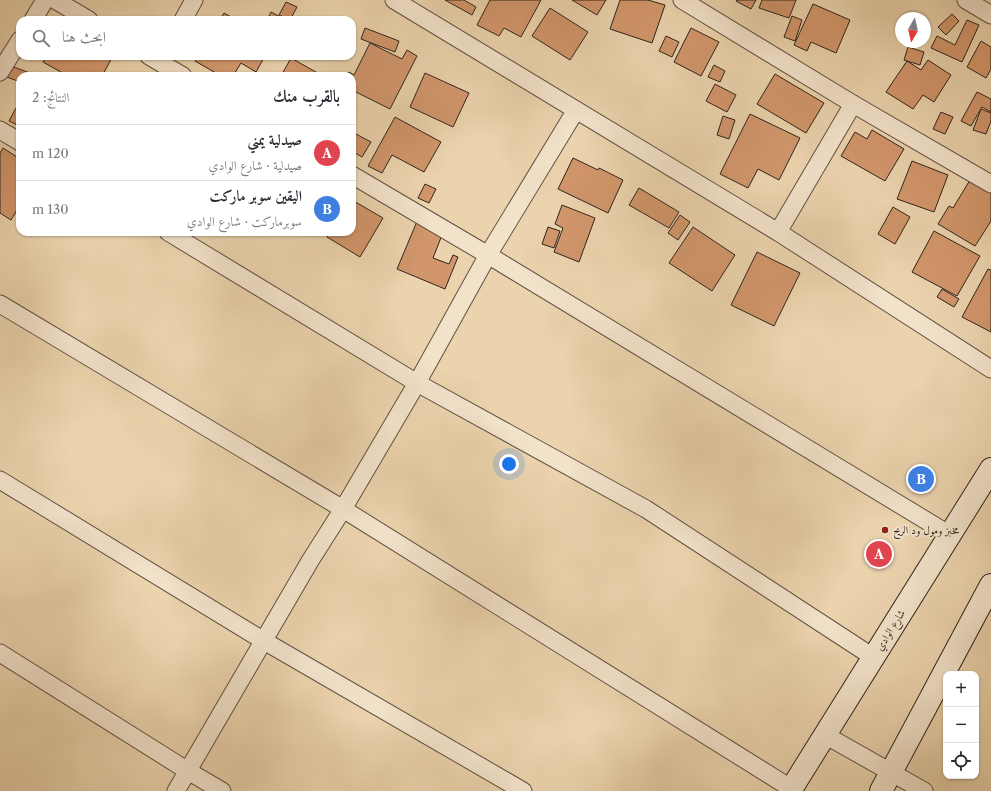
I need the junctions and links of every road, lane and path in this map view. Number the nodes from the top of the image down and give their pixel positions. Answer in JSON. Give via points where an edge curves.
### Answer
{"nodes":[{"id":1,"x":45,"y":0,"type":"edge"},
{"id":2,"x":55,"y":0,"type":"edge"},
{"id":3,"x":194,"y":0,"type":"edge"},
{"id":4,"x":394,"y":0,"type":"edge"},
{"id":5,"x":682,"y":0,"type":"edge"},
{"id":6,"x":966,"y":0,"type":"edge"},
{"id":7,"x":991,"y":15,"type":"edge"},
{"id":8,"x":35,"y":16,"type":"edge"},
{"id":9,"x":82,"y":16,"type":"edge"},
{"id":10,"x":185,"y":16,"type":"edge"},
{"id":11,"x":16,"y":46,"type":"edge"},
{"id":12,"x":159,"y":60,"type":"edge"},
{"id":13,"x":0,"y":72,"type":"edge"},
{"id":14,"x":177,"y":72,"type":"edge"},
{"id":15,"x":853,"y":104,"type":"junction"},
{"id":16,"x":576,"y":110,"type":"junction"},
{"id":17,"x":0,"y":130,"type":"edge"},
{"id":18,"x":16,"y":140,"type":"edge"},
{"id":19,"x":356,"y":177,"type":"edge"},
{"id":20,"x":991,"y":184,"type":"edge"},
{"id":21,"x":778,"y":232,"type":"junction"},
{"id":22,"x":175,"y":236,"type":"edge"},
{"id":23,"x":488,"y":255,"type":"junction"},
{"id":24,"x":0,"y":304,"type":"edge"},
{"id":25,"x":991,"y":369,"type":"edge"},
{"id":26,"x":417,"y":383,"type":"junction"},
{"id":27,"x":991,"y":469,"type":"edge"},
{"id":28,"x":0,"y":480,"type":"edge"},
{"id":29,"x":343,"y":509,"type":"junction"},
{"id":30,"x":950,"y":535,"type":"junction"},
{"id":31,"x":991,"y":585,"type":"edge"},
{"id":32,"x":264,"y":641,"type":"junction"},
{"id":33,"x":0,"y":653,"type":"edge"},
{"id":34,"x":873,"y":657,"type":"junction"},
{"id":35,"x":825,"y":735,"type":"junction"},
{"id":36,"x":188,"y":770,"type":"junction"},
{"id":37,"x":886,"y":782,"type":"edge"},
{"id":38,"x":791,"y":790,"type":"edge"},
{"id":39,"x":176,"y":791,"type":"edge"},
{"id":40,"x":222,"y":791,"type":"edge"},
{"id":41,"x":523,"y":791,"type":"edge"},
{"id":42,"x":924,"y":791,"type":"edge"}],
"edges":[{"from":1,"to":8,"type":"street"},
{"from":2,"to":9,"type":"street"},
{"from":3,"to":10,"type":"street"},
{"from":4,"to":16,"type":"street"},
{"from":5,"to":15,"type":"street"},
{"from":6,"to":7,"type":"street"},
{"from":11,"to":13,"type":"street"},
{"from":12,"to":14,"type":"street"},
{"from":15,"to":20,"type":"street"},
{"from":15,"to":21,"type":"street"},
{"from":16,"to":21,"type":"street"},
{"from":16,"to":23,"type":"street"},
{"from":17,"to":18,"type":"street"},
{"from":19,"to":23,"type":"street"},
{"from":21,"to":25,"type":"street"},
{"from":22,"to":26,"type":"street"},
{"from":23,"to":26,"type":"street"},
{"from":23,"to":30,"type":"street"},
{"from":24,"to":29,"type":"street"},
{"from":26,"to":29,"type":"street"},
{"from":26,"to":34,"type":"street","via":[[646,510]]},
{"from":27,"to":30,"type":"main road","name":"شارع الوادي"},
{"from":28,"to":32,"type":"street"},
{"from":29,"to":32,"type":"street"},
{"from":29,"to":38,"type":"street"},
{"from":30,"to":34,"type":"main road","name":"شارع الوادي"},
{"from":31,"to":37,"type":"main road"},
{"from":32,"to":36,"type":"street"},
{"from":32,"to":41,"type":"street"},
{"from":33,"to":36,"type":"street"},
{"from":34,"to":35,"type":"main road","name":"شارع الوادي"},
{"from":35,"to":37,"type":"street"},
{"from":35,"to":38,"type":"main road","name":"شارع الوادي"},
{"from":36,"to":39,"type":"street"},
{"from":36,"to":40,"type":"street"},
{"from":37,"to":42,"type":"street"}]}
